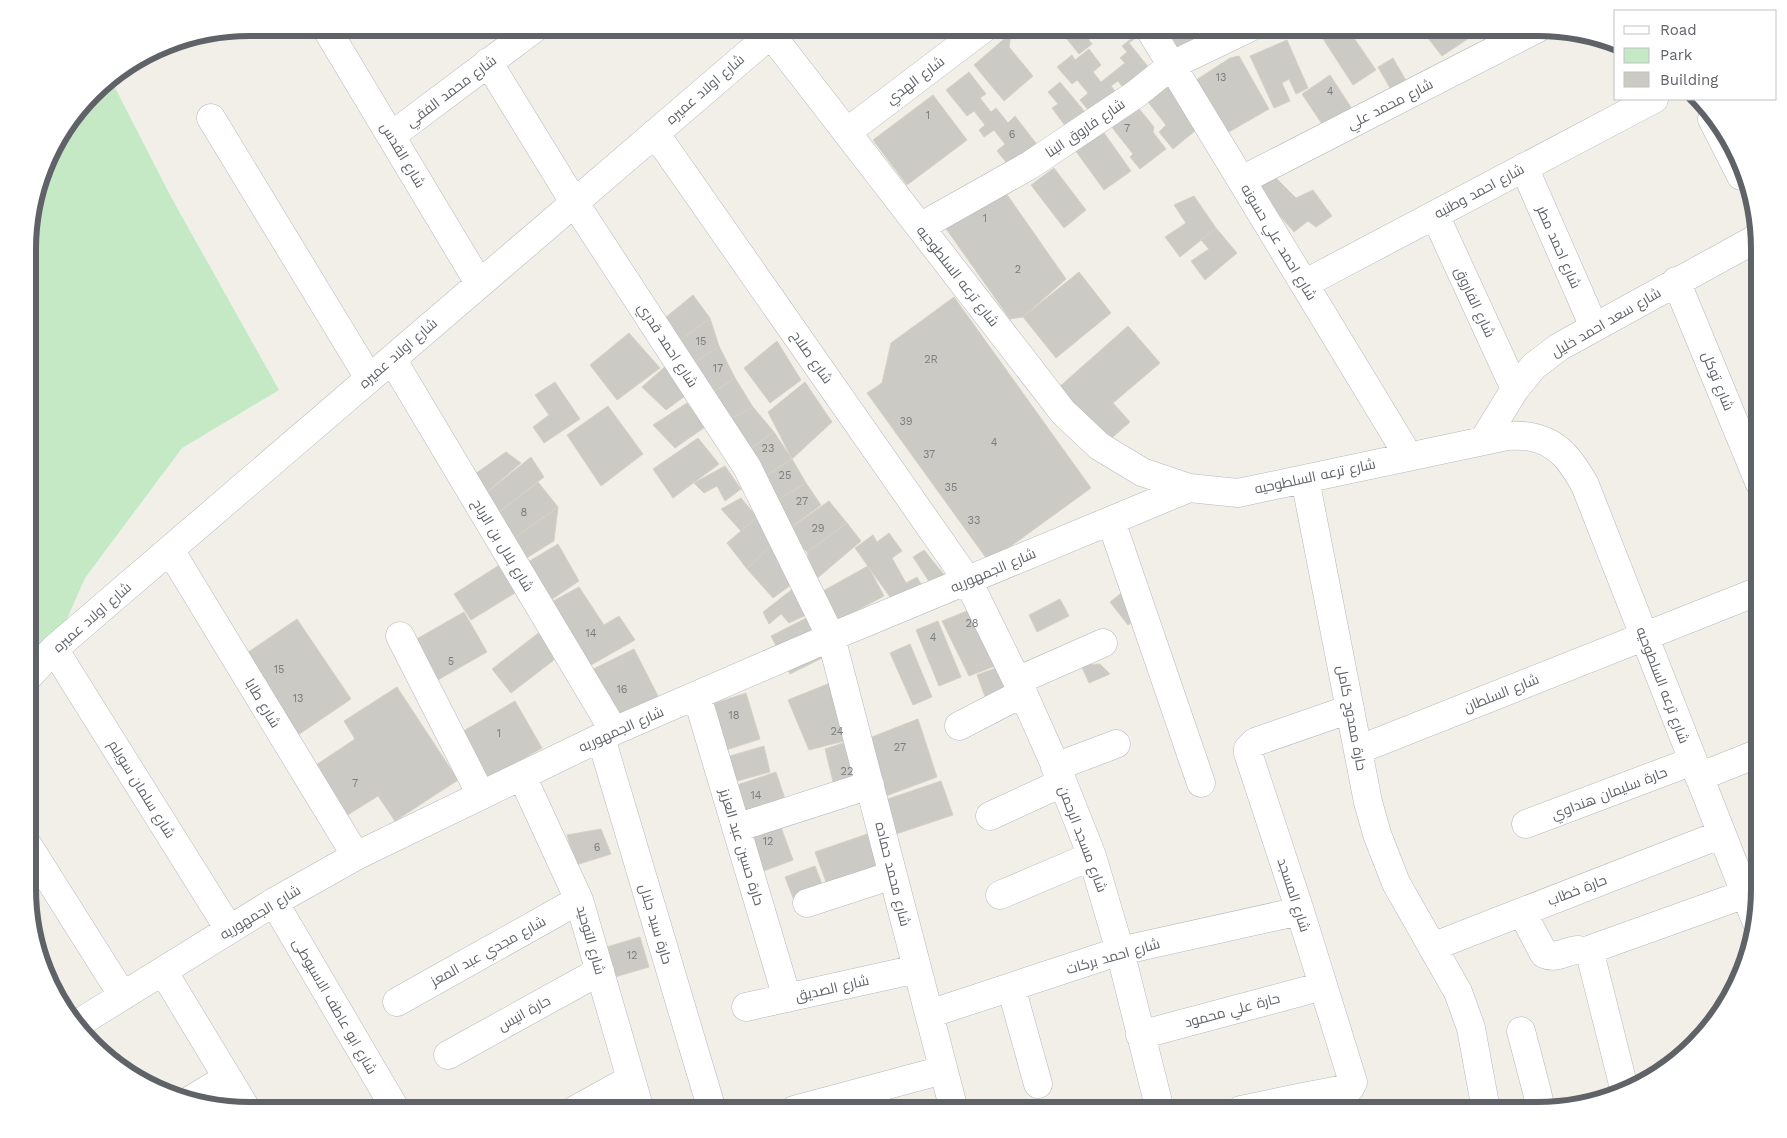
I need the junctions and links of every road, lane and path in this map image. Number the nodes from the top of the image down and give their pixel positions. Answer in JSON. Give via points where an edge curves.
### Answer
{"nodes":[{"id":1,"x":331,"y":36,"type":"edge"},
{"id":2,"x":523,"y":36,"type":"edge"},
{"id":3,"x":763,"y":36,"type":"edge"},
{"id":4,"x":776,"y":36,"type":"edge"},
{"id":5,"x":973,"y":36,"type":"edge"},
{"id":6,"x":1154,"y":36,"type":"edge"},
{"id":7,"x":1232,"y":36,"type":"edge"},
{"id":8,"x":1516,"y":36,"type":"edge"},
{"id":9,"x":488,"y":62,"type":"junction"},
{"id":10,"x":1172,"y":65,"type":"junction"},
{"id":11,"x":1652,"y":100,"type":"edge"},
{"id":12,"x":211,"y":118,"type":"dead end"},
{"id":13,"x":655,"y":132,"type":"junction"},
{"id":14,"x":847,"y":132,"type":"junction"},
{"id":15,"x":391,"y":136,"type":"junction"},
{"id":16,"x":1524,"y":167,"type":"junction"},
{"id":17,"x":1242,"y":180,"type":"junction"},
{"id":18,"x":574,"y":202,"type":"junction"},
{"id":19,"x":1435,"y":215,"type":"junction"},
{"id":20,"x":920,"y":227,"type":"junction"},
{"id":21,"x":1750,"y":241,"type":"edge"},
{"id":22,"x":1676,"y":280,"type":"junction"},
{"id":23,"x":479,"y":283,"type":"junction"},
{"id":24,"x":1304,"y":284,"type":"junction"},
{"id":25,"x":1594,"y":327,"type":"junction"},
{"id":26,"x":392,"y":359,"type":"junction"},
{"id":27,"x":369,"y":378,"type":"junction"},
{"id":28,"x":1515,"y":390,"type":"junction"},
{"id":29,"x":1483,"y":441,"type":"junction"},
{"id":30,"x":1409,"y":457,"type":"junction"},
{"id":31,"x":1751,"y":463,"type":"edge"},
{"id":32,"x":1305,"y":479,"type":"junction"},
{"id":33,"x":1189,"y":488,"type":"junction"},
{"id":34,"x":1110,"y":521,"type":"junction"},
{"id":35,"x":170,"y":550,"type":"junction"},
{"id":36,"x":968,"y":581,"type":"junction"},
{"id":37,"x":1751,"y":594,"type":"edge"},
{"id":38,"x":400,"y":636,"type":"dead end"},
{"id":39,"x":832,"y":637,"type":"junction"},
{"id":40,"x":1644,"y":637,"type":"junction"},
{"id":41,"x":1103,"y":643,"type":"dead end"},
{"id":42,"x":54,"y":649,"type":"junction"},
{"id":43,"x":36,"y":668,"type":"edge"},
{"id":44,"x":1020,"y":687,"type":"junction"},
{"id":45,"x":697,"y":696,"type":"junction"},
{"id":46,"x":1350,"y":709,"type":"junction"},
{"id":47,"x":959,"y":726,"type":"dead end"},
{"id":48,"x":607,"y":734,"type":"junction"},
{"id":49,"x":1116,"y":744,"type":"dead end"},
{"id":50,"x":1358,"y":750,"type":"junction"},
{"id":51,"x":1751,"y":755,"type":"edge"},
{"id":52,"x":1696,"y":769,"type":"junction"},
{"id":53,"x":1058,"y":773,"type":"junction"},
{"id":54,"x":522,"y":776,"type":"junction"},
{"id":55,"x":1200,"y":783,"type":"dead end"},
{"id":56,"x":870,"y":786,"type":"junction"},
{"id":57,"x":482,"y":795,"type":"junction"},
{"id":58,"x":990,"y":816,"type":"dead end"},
{"id":59,"x":1526,"y":824,"type":"dead end"},
{"id":60,"x":736,"y":828,"type":"junction"},
{"id":61,"x":1722,"y":834,"type":"junction"},
{"id":62,"x":356,"y":856,"type":"junction"},
{"id":63,"x":1092,"y":856,"type":"junction"},
{"id":64,"x":36,"y":858,"type":"edge"},
{"id":65,"x":893,"y":875,"type":"junction"},
{"id":66,"x":1745,"y":894,"type":"junction"},
{"id":67,"x":1000,"y":895,"type":"dead end"},
{"id":68,"x":579,"y":900,"type":"junction"},
{"id":69,"x":274,"y":902,"type":"junction"},
{"id":70,"x":807,"y":903,"type":"dead end"},
{"id":71,"x":1750,"y":905,"type":"edge"},
{"id":72,"x":1300,"y":911,"type":"junction"},
{"id":73,"x":1522,"y":912,"type":"junction"},
{"id":74,"x":229,"y":929,"type":"junction"},
{"id":75,"x":1432,"y":947,"type":"junction"},
{"id":76,"x":1120,"y":951,"type":"junction"},
{"id":77,"x":1586,"y":951,"type":"junction"},
{"id":78,"x":917,"y":969,"type":"junction"},
{"id":79,"x":163,"y":971,"type":"junction"},
{"id":80,"x":600,"y":971,"type":"junction"},
{"id":81,"x":1323,"y":986,"type":"junction"},
{"id":82,"x":1011,"y":987,"type":"junction"},
{"id":83,"x":122,"y":996,"type":"junction"},
{"id":84,"x":787,"y":998,"type":"junction"},
{"id":85,"x":397,"y":1002,"type":"dead end"},
{"id":86,"x":746,"y":1007,"type":"dead end"},
{"id":87,"x":929,"y":1014,"type":"junction"},
{"id":88,"x":82,"y":1021,"type":"edge"},
{"id":89,"x":1520,"y":1031,"type":"dead end"},
{"id":90,"x":1140,"y":1034,"type":"junction"},
{"id":91,"x":448,"y":1055,"type":"dead end"},
{"id":92,"x":943,"y":1070,"type":"junction"},
{"id":93,"x":227,"y":1078,"type":"junction"},
{"id":94,"x":631,"y":1079,"type":"junction"},
{"id":95,"x":1038,"y":1084,"type":"dead end"},
{"id":96,"x":1623,"y":1084,"type":"edge"},
{"id":97,"x":198,"y":1095,"type":"edge"},
{"id":98,"x":241,"y":1101,"type":"edge"},
{"id":99,"x":391,"y":1102,"type":"edge"},
{"id":100,"x":589,"y":1102,"type":"edge"},
{"id":101,"x":638,"y":1102,"type":"edge"},
{"id":102,"x":710,"y":1102,"type":"edge"},
{"id":103,"x":824,"y":1102,"type":"edge"},
{"id":104,"x":952,"y":1102,"type":"edge"},
{"id":105,"x":1156,"y":1102,"type":"edge"},
{"id":106,"x":1310,"y":1102,"type":"edge"},
{"id":107,"x":1485,"y":1102,"type":"edge"},
{"id":108,"x":1539,"y":1102,"type":"edge"}],
"edges":[{"from":1,"to":15,"type":"street","name":"شارع القدس"},
{"from":2,"to":9,"type":"street","name":"شارع محمد الفقي"},
{"from":3,"to":13,"type":"street","name":"شارع اولاد عميره"},
{"from":4,"to":14,"type":"street","name":"شارع ترعه السلطوحيه"},
{"from":5,"to":14,"type":"street","name":"شارع الهدي"},
{"from":6,"to":10,"type":"street","name":"شارع احمد علي حسونه"},
{"from":7,"to":10,"type":"street","name":"شارع فاروق البنا"},
{"from":8,"to":17,"type":"street","name":"شارع محمد علي"},
{"from":9,"to":15,"type":"street","name":"شارع محمد الفقي"},
{"from":9,"to":18,"type":"street","name":"شارع احمد قدري"},
{"from":10,"to":17,"type":"street","name":"شارع احمد علي حسونه"},
{"from":10,"to":20,"type":"street","name":"شارع فاروق البنا","via":[[1136,94],[1030,165]]},
{"from":11,"to":16,"type":"street","name":"شارع احمد وطنيه"},
{"from":12,"to":27,"type":"street"},
{"from":13,"to":18,"type":"street","name":"شارع اولاد عميره"},
{"from":13,"to":36,"type":"street","name":"شارع صلاح"},
{"from":14,"to":20,"type":"street","name":"شارع ترعه السلطوحيه"},
{"from":15,"to":23,"type":"street","name":"شارع القدس"},
{"from":16,"to":19,"type":"street","name":"شارع احمد وطنيه"},
{"from":16,"to":25,"type":"street","name":"شارع احمد مطر"},
{"from":17,"to":24,"type":"street","name":"شارع احمد علي حسونه"},
{"from":18,"to":23,"type":"street","name":"شارع اولاد عميره"},
{"from":18,"to":39,"type":"street","name":"شارع احمد قدري","via":[[748,466]]},
{"from":19,"to":24,"type":"street","name":"شارع احمد وطنيه"},
{"from":19,"to":28,"type":"street","name":"شارع الفاروق"},
{"from":20,"to":33,"type":"street","name":"شارع ترعه السلطوحيه","via":[[1063,412],[1099,446],[1142,472]]},
{"from":21,"to":22,"type":"street","name":"شارع سعد احمد خليل"},
{"from":22,"to":25,"type":"street","name":"شارع سعد احمد خليل"},
{"from":22,"to":31,"type":"street","name":"شارع توكل"},
{"from":23,"to":26,"type":"street","name":"شارع اولاد عميره"},
{"from":24,"to":30,"type":"street","name":"شارع احمد علي حسونه"},
{"from":25,"to":28,"type":"street","name":"شارع سعد احمد خليل","via":[[1559,346],[1534,366]]},
{"from":26,"to":27,"type":"street","name":"شارع اولاد عميره"},
{"from":26,"to":48,"type":"street","name":"شارع بلال بن الرباح"},
{"from":27,"to":35,"type":"street","name":"شارع اولاد عميره"},
{"from":28,"to":29,"type":"street","name":"شارع سعد احمد خليل"},
{"from":29,"to":30,"type":"street","name":"شارع ترعه السلطوحيه"},
{"from":29,"to":40,"type":"street","name":"شارع ترعه السلطوحيه","via":[[1507,436],[1532,437],[1555,446],[1573,463],[1585,485]]},
{"from":30,"to":32,"type":"street","name":"شارع ترعه السلطوحيه"},
{"from":32,"to":33,"type":"street","name":"شارع ترعه السلطوحيه","via":[[1238,493]]},
{"from":32,"to":46,"type":"street","name":"حارة ممدوح كامل"},
{"from":33,"to":34,"type":"street","name":"شارع الجمهوريه"},
{"from":34,"to":36,"type":"street","name":"شارع الجمهوريه"},
{"from":34,"to":55,"type":"street"},
{"from":35,"to":42,"type":"street","name":"شارع اولاد عميره"},
{"from":35,"to":62,"type":"street","name":"شارع طابا"},
{"from":36,"to":39,"type":"street","name":"شارع الجمهوريه"},
{"from":36,"to":44,"type":"street","name":"شارع مسجد الرحمن"},
{"from":37,"to":40,"type":"street","name":"شارع السلطان"},
{"from":38,"to":57,"type":"street"},
{"from":39,"to":45,"type":"street","name":"شارع الجمهوريه"},
{"from":39,"to":56,"type":"street","name":"شارع محمد حماده"},
{"from":40,"to":50,"type":"street","name":"شارع السلطان"},
{"from":40,"to":52,"type":"street","name":"شارع ترعه السلطوحيه"},
{"from":41,"to":44,"type":"street"},
{"from":42,"to":43,"type":"street","name":"شارع اولاد عميره"},
{"from":42,"to":74,"type":"street","name":"شارع سلمان سويلم"},
{"from":44,"to":47,"type":"street"},
{"from":44,"to":53,"type":"street","name":"شارع مسجد الرحمن"},
{"from":45,"to":48,"type":"street","name":"شارع الجمهوريه"},
{"from":45,"to":60,"type":"street","name":"حارة حسين عبد العزيز"},
{"from":46,"to":50,"type":"street","name":"حارة ممدوح كامل"},
{"from":46,"to":72,"type":"street","name":"شارع المسجد","via":[[1255,742],[1248,749],[1248,758]]},
{"from":48,"to":54,"type":"street","name":"شارع الجمهوريه"},
{"from":48,"to":102,"type":"street","name":"حارة سيد جلال"},
{"from":49,"to":53,"type":"street"},
{"from":50,"to":75,"type":"street","name":"حارة ممدوح كامل","via":[[1377,834],[1396,884]]},
{"from":51,"to":52,"type":"street","name":"حارة سليمان هنداوي"},
{"from":52,"to":59,"type":"street","name":"حارة سليمان هنداوي"},
{"from":52,"to":61,"type":"street","name":"شارع ترعه السلطوحيه"},
{"from":53,"to":58,"type":"street","via":[[1053,787]]},
{"from":53,"to":63,"type":"street","name":"شارع مسجد الرحمن"},
{"from":54,"to":57,"type":"street","name":"شارع الجمهوريه"},
{"from":54,"to":68,"type":"street","name":"شارع التوحيد"},
{"from":56,"to":60,"type":"street"},
{"from":56,"to":65,"type":"street","name":"شارع محمد حماده"},
{"from":57,"to":62,"type":"street","name":"شارع الجمهوريه"},
{"from":60,"to":84,"type":"street","name":"حارة حسين عبد العزيز"},
{"from":61,"to":66,"type":"street","name":"شارع ترعه السلطوحيه"},
{"from":61,"to":73,"type":"street","name":"حارة خطاب"},
{"from":62,"to":69,"type":"street","name":"شارع الجمهوريه"},
{"from":63,"to":67,"type":"street"},
{"from":63,"to":76,"type":"street","name":"شارع مسجد الرحمن"},
{"from":64,"to":83,"type":"street"},
{"from":65,"to":70,"type":"street"},
{"from":65,"to":78,"type":"street","name":"شارع محمد حماده"},
{"from":66,"to":71,"type":"street","name":"شارع ترعه السلطوحيه"},
{"from":66,"to":77,"type":"street"},
{"from":68,"to":80,"type":"street","name":"شارع التوحيد"},
{"from":68,"to":85,"type":"street","name":"شارع مجدي عبد المعز"},
{"from":69,"to":74,"type":"street","name":"شارع الجمهوريه"},
{"from":69,"to":99,"type":"street","name":"شارع ابو عاطف الاسيوطى"},
{"from":72,"to":76,"type":"street","name":"شارع احمد بركات"},
{"from":72,"to":81,"type":"street","name":"شارع المسجد"},
{"from":73,"to":75,"type":"street","name":"حارة خطاب"},
{"from":73,"to":77,"type":"street","via":[[1544,954],[1551,957],[1578,949]]},
{"from":74,"to":79,"type":"street","name":"شارع الجمهوريه"},
{"from":75,"to":107,"type":"street","name":"حارة ممدوح كامل","via":[[1458,992],[1471,1028]]},
{"from":76,"to":82,"type":"street","name":"شارع احمد بركات"},
{"from":76,"to":90,"type":"street","name":"شارع مسجد الرحمن"},
{"from":77,"to":96,"type":"street","via":[[1594,964]]},
{"from":78,"to":84,"type":"street","name":"شارع الصديق"},
{"from":78,"to":87,"type":"street","name":"شارع محمد حماده"},
{"from":79,"to":83,"type":"street","name":"شارع الجمهوريه"},
{"from":79,"to":93,"type":"street"},
{"from":80,"to":91,"type":"street","name":"حارة انيس"},
{"from":80,"to":94,"type":"street","name":"شارع التوحيد"},
{"from":81,"to":90,"type":"street","name":"حارة علي محمود"},
{"from":81,"to":106,"type":"street","name":"شارع المسجد","via":[[1353,1084],[1350,1088]]},
{"from":82,"to":87,"type":"street","name":"شارع احمد بركات"},
{"from":82,"to":95,"type":"street"},
{"from":83,"to":88,"type":"street","name":"شارع الجمهوريه"},
{"from":84,"to":86,"type":"street","name":"شارع الصديق"},
{"from":87,"to":92,"type":"street","name":"شارع محمد حماده"},
{"from":89,"to":108,"type":"street"},
{"from":90,"to":105,"type":"street","name":"شارع مسجد الرحمن"},
{"from":92,"to":103,"type":"street"},
{"from":92,"to":104,"type":"street","name":"شارع محمد حماده"},
{"from":93,"to":97,"type":"street"},
{"from":93,"to":98,"type":"street"},
{"from":94,"to":100,"type":"street"},
{"from":94,"to":101,"type":"street","name":"شارع التوحيد"}]}
